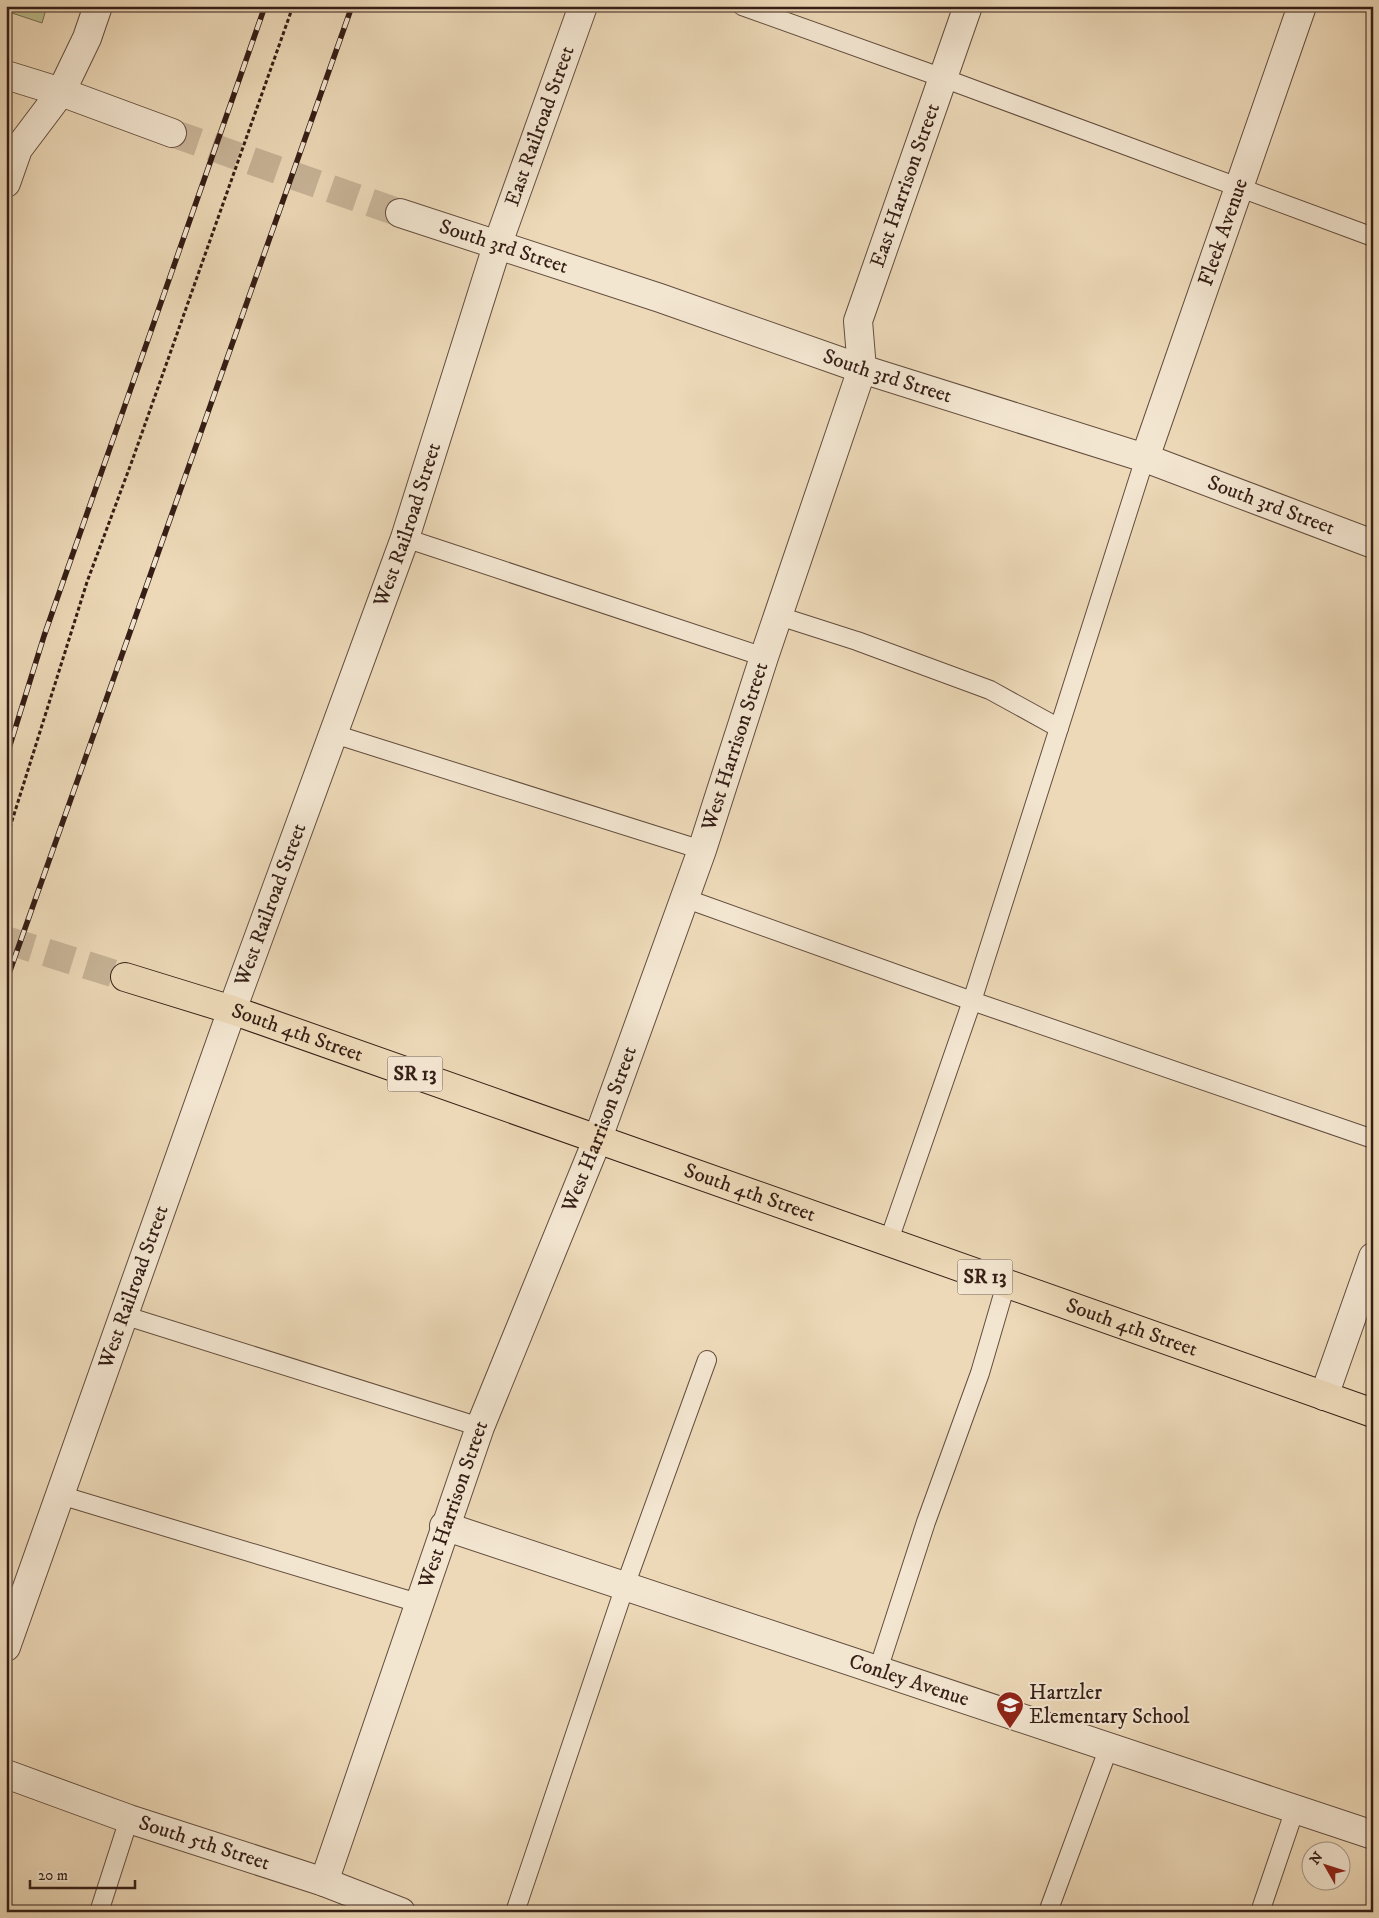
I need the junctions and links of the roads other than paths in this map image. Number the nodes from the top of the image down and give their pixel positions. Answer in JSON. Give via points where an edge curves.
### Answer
{"nodes":[{"id":1,"x":98,"y":6,"type":"edge"},
{"id":2,"x":583,"y":6,"type":"edge"},
{"id":3,"x":742,"y":6,"type":"edge"},
{"id":4,"x":968,"y":6,"type":"edge"},
{"id":5,"x":1302,"y":6,"type":"edge"},
{"id":6,"x":6,"y":75,"type":"edge"},
{"id":7,"x":943,"y":78,"type":"junction"},
{"id":8,"x":61,"y":92,"type":"junction"},
{"id":9,"x":172,"y":133,"type":"tunnel mouth"},
{"id":10,"x":6,"y":184,"type":"edge"},
{"id":11,"x":1239,"y":188,"type":"junction"},
{"id":12,"x":400,"y":213,"type":"tunnel mouth"},
{"id":13,"x":1373,"y":238,"type":"edge"},
{"id":14,"x":497,"y":246,"type":"junction"},
{"id":15,"x":862,"y":369,"type":"junction"},
{"id":16,"x":1145,"y":458,"type":"junction"},
{"id":17,"x":405,"y":538,"type":"junction"},
{"id":18,"x":1373,"y":544,"type":"edge"},
{"id":19,"x":779,"y":616,"type":"junction"},
{"id":20,"x":764,"y":657,"type":"junction"},
{"id":21,"x":1058,"y":728,"type":"junction"},
{"id":22,"x":334,"y":734,"type":"junction"},
{"id":23,"x":702,"y":850,"type":"junction"},
{"id":24,"x":684,"y":898,"type":"junction"},
{"id":25,"x":125,"y":977,"type":"tunnel mouth"},
{"id":26,"x":972,"y":1001,"type":"junction"},
{"id":27,"x":232,"y":1010,"type":"junction"},
{"id":28,"x":598,"y":1138,"type":"junction"},
{"id":29,"x":1373,"y":1139,"type":"edge"},
{"id":30,"x":888,"y":1243,"type":"junction"},
{"id":31,"x":1373,"y":1257,"type":"edge"},
{"id":32,"x":1006,"y":1284,"type":"junction"},
{"id":33,"x":123,"y":1315,"type":"junction"},
{"id":34,"x":707,"y":1360,"type":"dead end"},
{"id":35,"x":1324,"y":1396,"type":"junction"},
{"id":36,"x":1373,"y":1413,"type":"edge"},
{"id":37,"x":480,"y":1426,"type":"junction"},
{"id":38,"x":60,"y":1495,"type":"junction"},
{"id":39,"x":444,"y":1526,"type":"junction"},
{"id":40,"x":625,"y":1586,"type":"junction"},
{"id":41,"x":418,"y":1603,"type":"junction"},
{"id":42,"x":6,"y":1647,"type":"edge"},
{"id":43,"x":878,"y":1670,"type":"junction"},
{"id":44,"x":1108,"y":1747,"type":"junction"},
{"id":45,"x":6,"y":1774,"type":"edge"},
{"id":46,"x":1295,"y":1809,"type":"junction"},
{"id":47,"x":129,"y":1819,"type":"junction"},
{"id":48,"x":1373,"y":1835,"type":"edge"},
{"id":49,"x":324,"y":1882,"type":"junction"},
{"id":50,"x":349,"y":1903,"type":"edge"},
{"id":51,"x":99,"y":1912,"type":"edge"},
{"id":52,"x":401,"y":1912,"type":"edge"},
{"id":53,"x":515,"y":1912,"type":"edge"},
{"id":54,"x":1048,"y":1912,"type":"edge"},
{"id":55,"x":1260,"y":1912,"type":"edge"}],
"edges":[{"from":1,"to":8,"type":"street","via":[[87,38]]},
{"from":2,"to":14,"type":"street","name":"East Railroad Street"},
{"from":3,"to":7,"type":"lane"},
{"from":4,"to":7,"type":"street","name":"East Harrison Street"},
{"from":5,"to":11,"type":"street","name":"Fleek Avenue"},
{"from":6,"to":8,"type":"street"},
{"from":7,"to":11,"type":"lane"},
{"from":7,"to":15,"type":"street","name":"East Harrison Street","via":[[858,321]]},
{"from":8,"to":9,"type":"street"},
{"from":8,"to":10,"type":"street","via":[[18,149]]},
{"from":11,"to":13,"type":"lane"},
{"from":11,"to":16,"type":"street","name":"Fleek Avenue"},
{"from":12,"to":14,"type":"street","name":"South 3rd Street"},
{"from":14,"to":15,"type":"street","name":"South 3rd Street","via":[[660,298]]},
{"from":14,"to":17,"type":"street","name":"West Railroad Street"},
{"from":15,"to":16,"type":"street","name":"South 3rd Street"},
{"from":15,"to":19,"type":"street","name":"West Harrison Street"},
{"from":16,"to":18,"type":"street","name":"South 3rd Street"},
{"from":16,"to":21,"type":"lane"},
{"from":17,"to":20,"type":"lane"},
{"from":17,"to":22,"type":"street","name":"West Railroad Street"},
{"from":19,"to":20,"type":"street","name":"West Harrison Street"},
{"from":19,"to":21,"type":"lane","via":[[990,690]]},
{"from":20,"to":23,"type":"street","name":"West Harrison Street"},
{"from":21,"to":26,"type":"lane"},
{"from":22,"to":23,"type":"lane"},
{"from":22,"to":27,"type":"street","name":"West Railroad Street"},
{"from":23,"to":24,"type":"street","name":"West Harrison Street"},
{"from":24,"to":26,"type":"lane"},
{"from":24,"to":28,"type":"street","name":"West Harrison Street"},
{"from":25,"to":27,"type":"main road","name":"South 4th Street","number":"SR 13"},
{"from":26,"to":29,"type":"lane"},
{"from":26,"to":30,"type":"lane"},
{"from":27,"to":28,"type":"main road","name":"South 4th Street","number":"SR 13"},
{"from":27,"to":33,"type":"street","name":"West Railroad Street"},
{"from":28,"to":30,"type":"main road","name":"South 4th Street","number":"SR 13"},
{"from":28,"to":37,"type":"street","name":"West Harrison Street"},
{"from":30,"to":32,"type":"main road","name":"South 4th Street","number":"SR 13"},
{"from":31,"to":35,"type":"street"},
{"from":32,"to":35,"type":"main road","name":"South 4th Street","number":"SR 13"},
{"from":32,"to":43,"type":"lane","via":[[980,1373],[926,1522]]},
{"from":33,"to":37,"type":"lane"},
{"from":33,"to":38,"type":"street","name":"West Railroad Street"},
{"from":34,"to":40,"type":"lane"},
{"from":35,"to":36,"type":"main road","name":"South 4th Street","number":"SR 13"},
{"from":37,"to":39,"type":"street","name":"West Harrison Street"},
{"from":38,"to":41,"type":"lane"},
{"from":38,"to":42,"type":"street","name":"West Railroad Street"},
{"from":39,"to":40,"type":"street","name":"Conley Avenue"},
{"from":39,"to":41,"type":"street","name":"West Harrison Street"},
{"from":40,"to":43,"type":"street","name":"Conley Avenue"},
{"from":40,"to":53,"type":"lane"},
{"from":41,"to":49,"type":"street","name":"West Harrison Street"},
{"from":43,"to":44,"type":"street","name":"Conley Avenue"},
{"from":44,"to":46,"type":"street","name":"Conley Avenue"},
{"from":44,"to":54,"type":"lane"},
{"from":45,"to":47,"type":"street","name":"South 5th Street"},
{"from":46,"to":48,"type":"street","name":"Conley Avenue"},
{"from":46,"to":55,"type":"lane"},
{"from":47,"to":49,"type":"street","name":"South 5th Street"},
{"from":47,"to":51,"type":"lane"},
{"from":49,"to":50,"type":"street","name":"South 5th Street"},
{"from":50,"to":52,"type":"street","name":"South 5th Street"}]}
